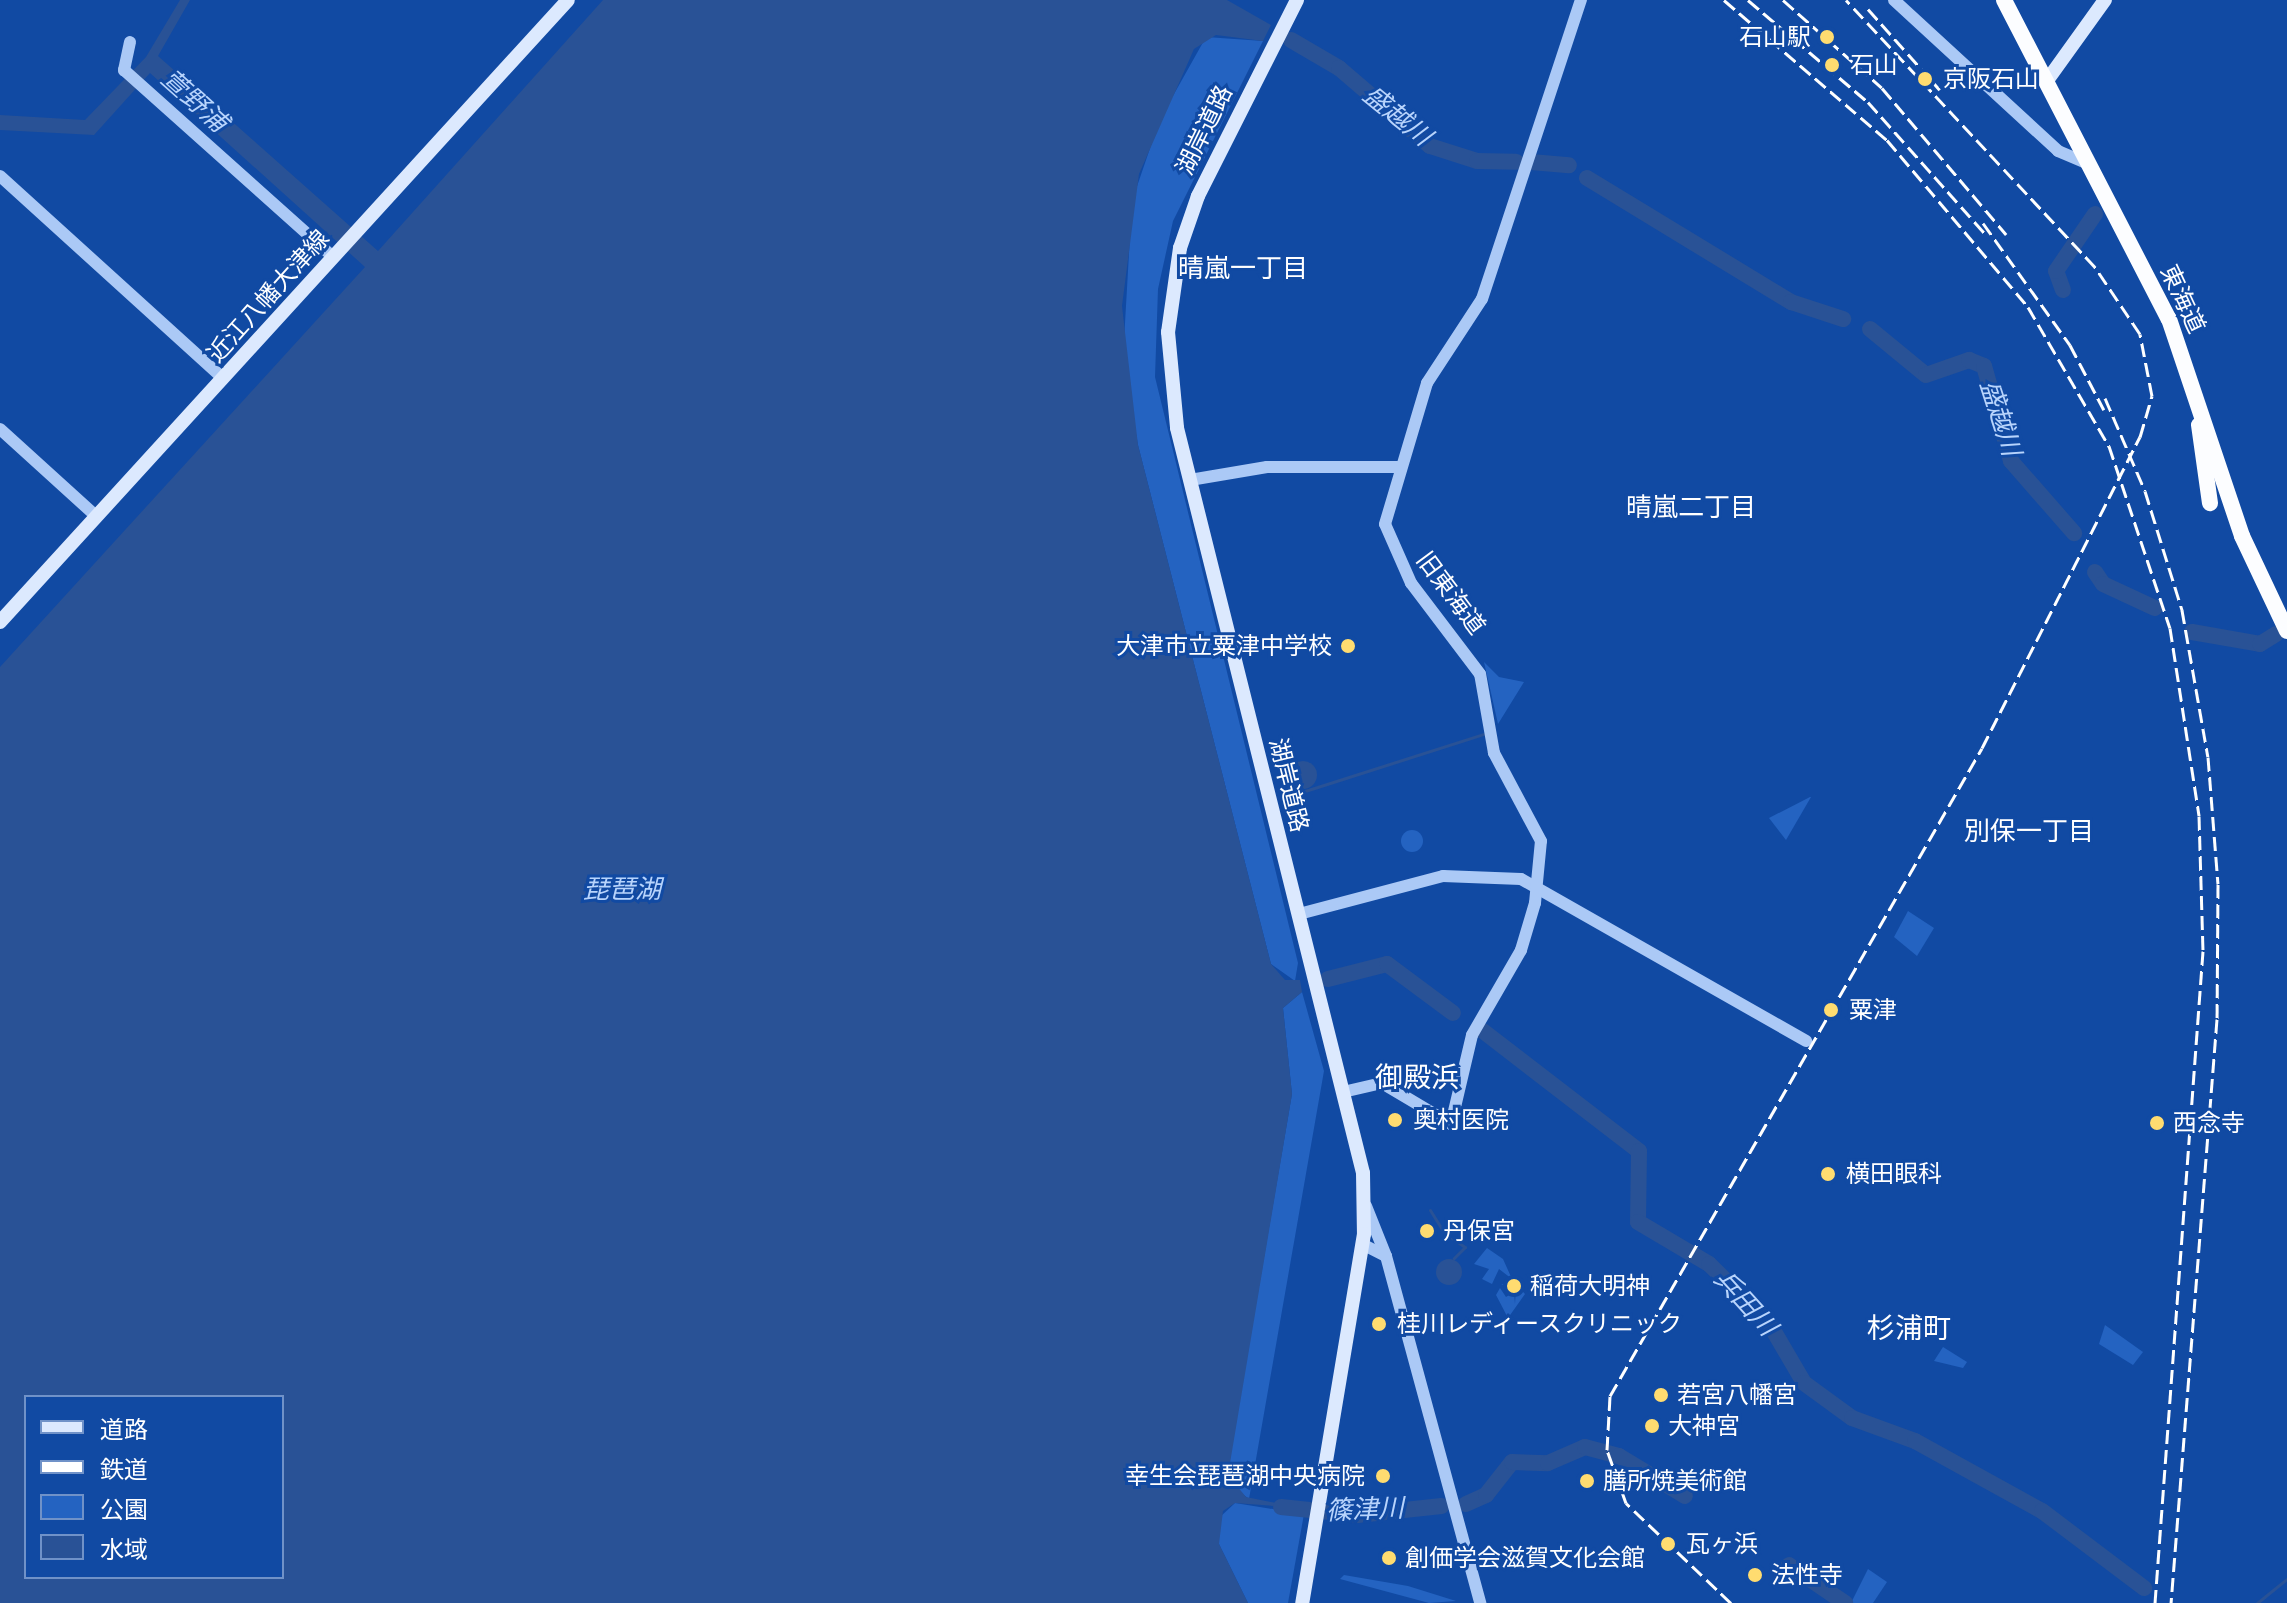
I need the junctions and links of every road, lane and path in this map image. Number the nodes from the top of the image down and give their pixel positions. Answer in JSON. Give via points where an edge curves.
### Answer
{"nodes":[{"id":1,"x":568,"y":0,"type":"edge"},
{"id":2,"x":1297,"y":0,"type":"edge"},
{"id":3,"x":1581,"y":0,"type":"edge"},
{"id":4,"x":1894,"y":0,"type":"edge"},
{"id":5,"x":2004,"y":0,"type":"edge"},
{"id":6,"x":2105,"y":0,"type":"edge"},
{"id":7,"x":130,"y":42,"type":"dead end"},
{"id":8,"x":2046,"y":82,"type":"junction"},
{"id":9,"x":2089,"y":164,"type":"junction"},
{"id":10,"x":0,"y":176,"type":"edge"},
{"id":11,"x":335,"y":254,"type":"junction"},
{"id":12,"x":223,"y":378,"type":"junction"},
{"id":13,"x":2199,"y":406,"type":"junction"},
{"id":14,"x":0,"y":429,"type":"edge"},
{"id":15,"x":2216,"y":460,"type":"junction"},
{"id":16,"x":1400,"y":467,"type":"junction"},
{"id":17,"x":1190,"y":480,"type":"junction"},
{"id":18,"x":2228,"y":495,"type":"junction"},
{"id":19,"x":2210,"y":503,"type":"junction"},
{"id":20,"x":96,"y":516,"type":"junction"},
{"id":21,"x":0,"y":622,"type":"edge"},
{"id":22,"x":2287,"y":631,"type":"edge"},
{"id":23,"x":1538,"y":886,"type":"junction"},
{"id":24,"x":1299,"y":914,"type":"junction"},
{"id":25,"x":1806,"y":1041,"type":"dead end"},
{"id":26,"x":1343,"y":1092,"type":"junction"},
{"id":27,"x":1366,"y":1206,"type":"junction"},
{"id":28,"x":1362,"y":1244,"type":"junction"},
{"id":29,"x":1386,"y":1256,"type":"junction"},
{"id":30,"x":1302,"y":1603,"type":"edge"},
{"id":31,"x":1480,"y":1603,"type":"edge"}],
"edges":[{"from":1,"to":11,"type":"main road","name":"近江八幡大津線"},
{"from":2,"to":17,"type":"main road","name":"湖岸道路","via":[[1234,116],[1180,248],[1169,364]]},
{"from":3,"to":16,"type":"street","name":"旧東海道","via":[[1482,299],[1433,370]]},
{"from":4,"to":9,"type":"street","via":[[2058,151]]},
{"from":5,"to":8,"type":"highway","name":"東海道"},
{"from":6,"to":8,"type":"main road"},
{"from":7,"to":11,"type":"street","via":[[122,62],[128,74]]},
{"from":8,"to":9,"type":"highway","name":"東海道"},
{"from":9,"to":13,"type":"highway","name":"東海道","via":[[2169,319]]},
{"from":10,"to":12,"type":"street"},
{"from":11,"to":12,"type":"main road","name":"近江八幡大津線"},
{"from":12,"to":20,"type":"main road","name":"近江八幡大津線"},
{"from":13,"to":15,"type":"highway","name":"東海道"},
{"from":13,"to":19,"type":"highway"},
{"from":14,"to":20,"type":"street"},
{"from":15,"to":18,"type":"highway","name":"東海道"},
{"from":15,"to":19,"type":"highway"},
{"from":16,"to":17,"type":"street","via":[[1267,467]]},
{"from":16,"to":23,"type":"street","name":"旧東海道","via":[[1386,533],[1411,583],[1480,674],[1494,753],[1541,841]]},
{"from":17,"to":24,"type":"main road","name":"湖岸道路"},
{"from":18,"to":19,"type":"highway","via":[[2218,492]]},
{"from":18,"to":22,"type":"highway","name":"東海道"},
{"from":20,"to":21,"type":"main road","name":"近江八幡大津線"},
{"from":23,"to":24,"type":"street","via":[[1456,875]]},
{"from":23,"to":25,"type":"street","via":[[1627,944]]},
{"from":23,"to":26,"type":"street","name":"旧東海道","via":[[1521,950],[1472,1035],[1451,1124],[1382,1083]]},
{"from":24,"to":26,"type":"main road","name":"湖岸道路"},
{"from":26,"to":27,"type":"main road","name":"湖岸道路"},
{"from":27,"to":28,"type":"main road","name":"湖岸道路"},
{"from":27,"to":29,"type":"street"},
{"from":28,"to":29,"type":"street"},
{"from":28,"to":30,"type":"main road","name":"湖岸道路"},
{"from":29,"to":31,"type":"street"}]}
